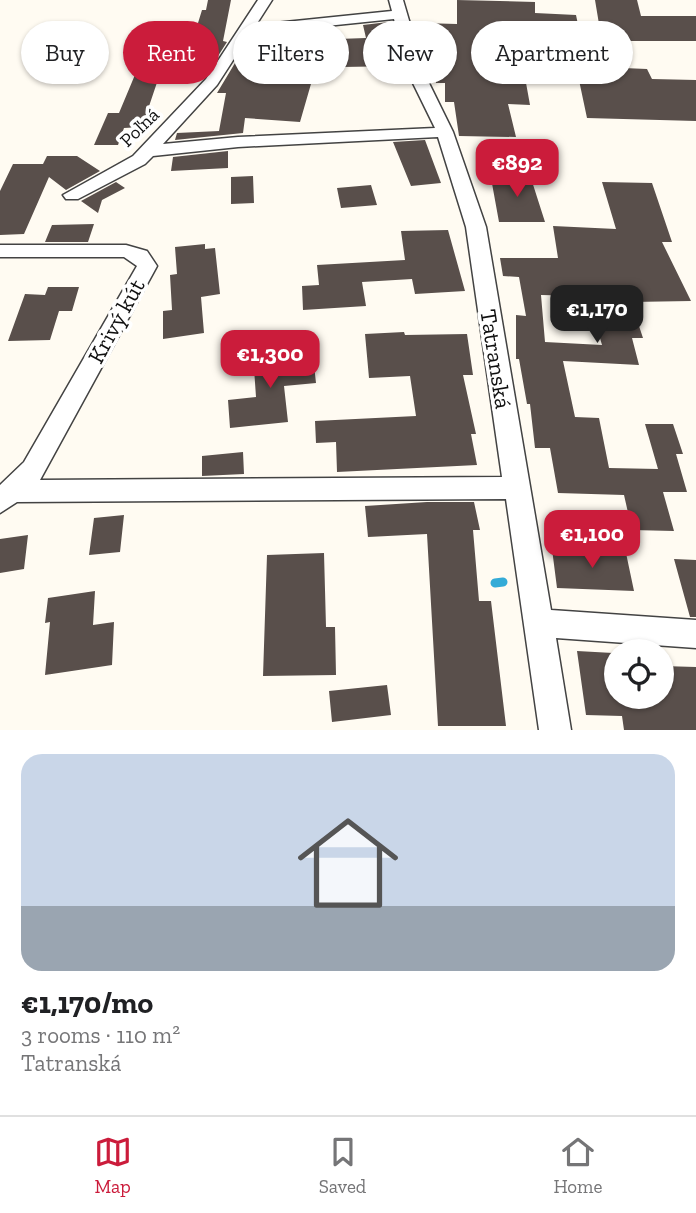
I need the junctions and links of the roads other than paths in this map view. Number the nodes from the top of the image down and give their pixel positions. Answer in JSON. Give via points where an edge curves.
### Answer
{"nodes":[{"id":1,"x":265,"y":0,"type":"edge"},
{"id":2,"x":398,"y":7,"type":"edge"},
{"id":3,"x":252,"y":21,"type":"edge"},
{"id":4,"x":340,"y":21,"type":"edge"},
{"id":5,"x":233,"y":51,"type":"edge"},
{"id":6,"x":445,"y":132,"type":"junction"},
{"id":7,"x":148,"y":151,"type":"junction"},
{"id":8,"x":72,"y":195,"type":"dead end"},
{"id":9,"x":0,"y":251,"type":"edge"},
{"id":10,"x":516,"y":488,"type":"junction"},
{"id":11,"x":7,"y":496,"type":"edge"},
{"id":12,"x":538,"y":624,"type":"junction"},
{"id":13,"x":696,"y":634,"type":"edge"},
{"id":14,"x":555,"y":730,"type":"edge"}],
"edges":[{"from":1,"to":3,"type":"street","name":"Poľná"},
{"from":2,"to":4,"type":"street"},
{"from":2,"to":6,"type":"street","name":"Tatranská","via":[[417,75]]},
{"from":5,"to":7,"type":"street","name":"Poľná","via":[[212,82]]},
{"from":6,"to":7,"type":"street"},
{"from":6,"to":10,"type":"street","name":"Tatranská","via":[[476,227]]},
{"from":7,"to":8,"type":"street","name":"Poľná"},
{"from":9,"to":11,"type":"street","name":"Krivý kút","via":[[127,251],[140,256],[147,266],[33,470]]},
{"from":10,"to":11,"type":"street"},
{"from":10,"to":12,"type":"street","name":"Tatranská"},
{"from":12,"to":13,"type":"street"},
{"from":12,"to":14,"type":"street","name":"Tatranská"}]}
